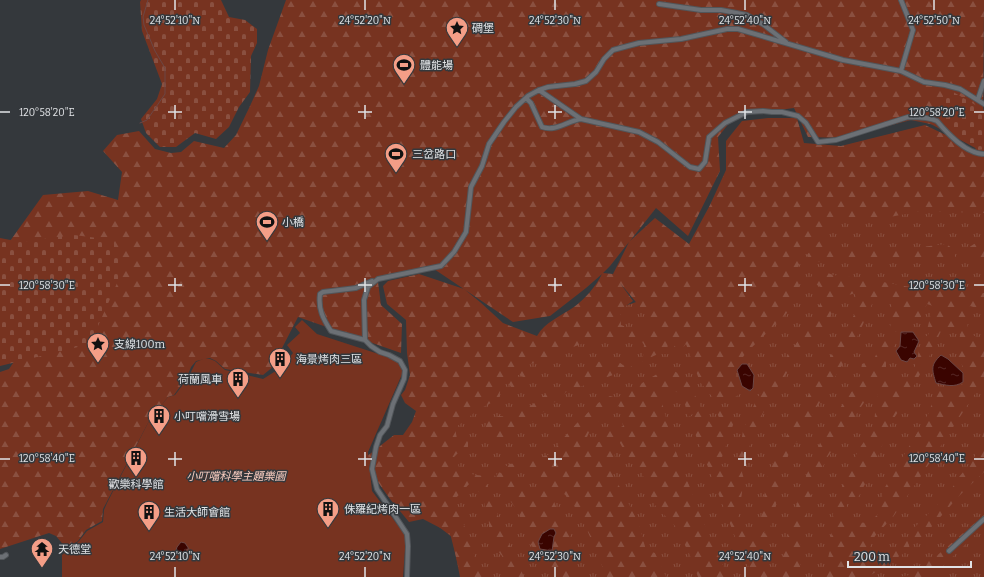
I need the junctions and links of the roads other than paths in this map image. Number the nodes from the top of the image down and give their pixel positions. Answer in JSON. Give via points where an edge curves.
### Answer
{"nodes":[{"id":1,"x":901,"y":0,"type":"edge"},
{"id":2,"x":659,"y":4,"type":"dead end"},
{"id":3,"x":788,"y":44,"type":"junction"},
{"id":4,"x":902,"y":71,"type":"junction"},
{"id":5,"x":984,"y":81,"type":"edge"},
{"id":6,"x":539,"y":90,"type":"junction"},
{"id":7,"x":526,"y":98,"type":"junction"},
{"id":8,"x":978,"y":99,"type":"junction"},
{"id":9,"x":984,"y":104,"type":"edge"},
{"id":10,"x":581,"y":118,"type":"junction"},
{"id":11,"x":984,"y":154,"type":"edge"},
{"id":12,"x":378,"y":279,"type":"junction"},
{"id":13,"x":365,"y":340,"type":"junction"},
{"id":14,"x":984,"y":519,"type":"edge"},
{"id":15,"x":949,"y":551,"type":"dead end"},
{"id":16,"x":6,"y":555,"type":"dead end"},
{"id":17,"x":0,"y":557,"type":"edge"},
{"id":18,"x":407,"y":577,"type":"edge"}],
"edges":[{"from":1,"to":4,"type":"street","via":[[913,30]]},
{"from":2,"to":3,"type":"street","via":[[721,10],[747,16],[764,25]]},
{"from":3,"to":4,"type":"street","via":[[843,60]]},
{"from":3,"to":6,"type":"street","via":[[738,29],[639,43],[613,50],[586,81]]},
{"from":4,"to":8,"type":"street","via":[[924,82],[960,89]]},
{"from":5,"to":8,"type":"street"},
{"from":6,"to":7,"type":"street"},
{"from":6,"to":10,"type":"street"},
{"from":7,"to":10,"type":"street","via":[[542,127],[557,128]]},
{"from":7,"to":12,"type":"street","via":[[516,107],[489,144],[482,166],[471,187],[466,232],[454,252],[441,266]]},
{"from":8,"to":9,"type":"street"},
{"from":10,"to":11,"type":"street","via":[[639,132],[658,142],[690,167],[699,169],[705,162],[709,137],[725,123],[746,112],[763,110],[798,116],[806,122],[818,142],[836,140],[908,117],[932,118],[962,145]]},
{"from":12,"to":13,"type":"street","via":[[368,287],[364,300]]},
{"from":12,"to":13,"type":"street","via":[[356,288],[320,294],[319,309],[331,331]]},
{"from":13,"to":18,"type":"street","via":[[380,352],[400,361],[405,370],[387,426],[380,435],[372,469],[377,489],[407,534]]},
{"from":14,"to":15,"type":"street"},
{"from":16,"to":17,"type":"street"}]}
